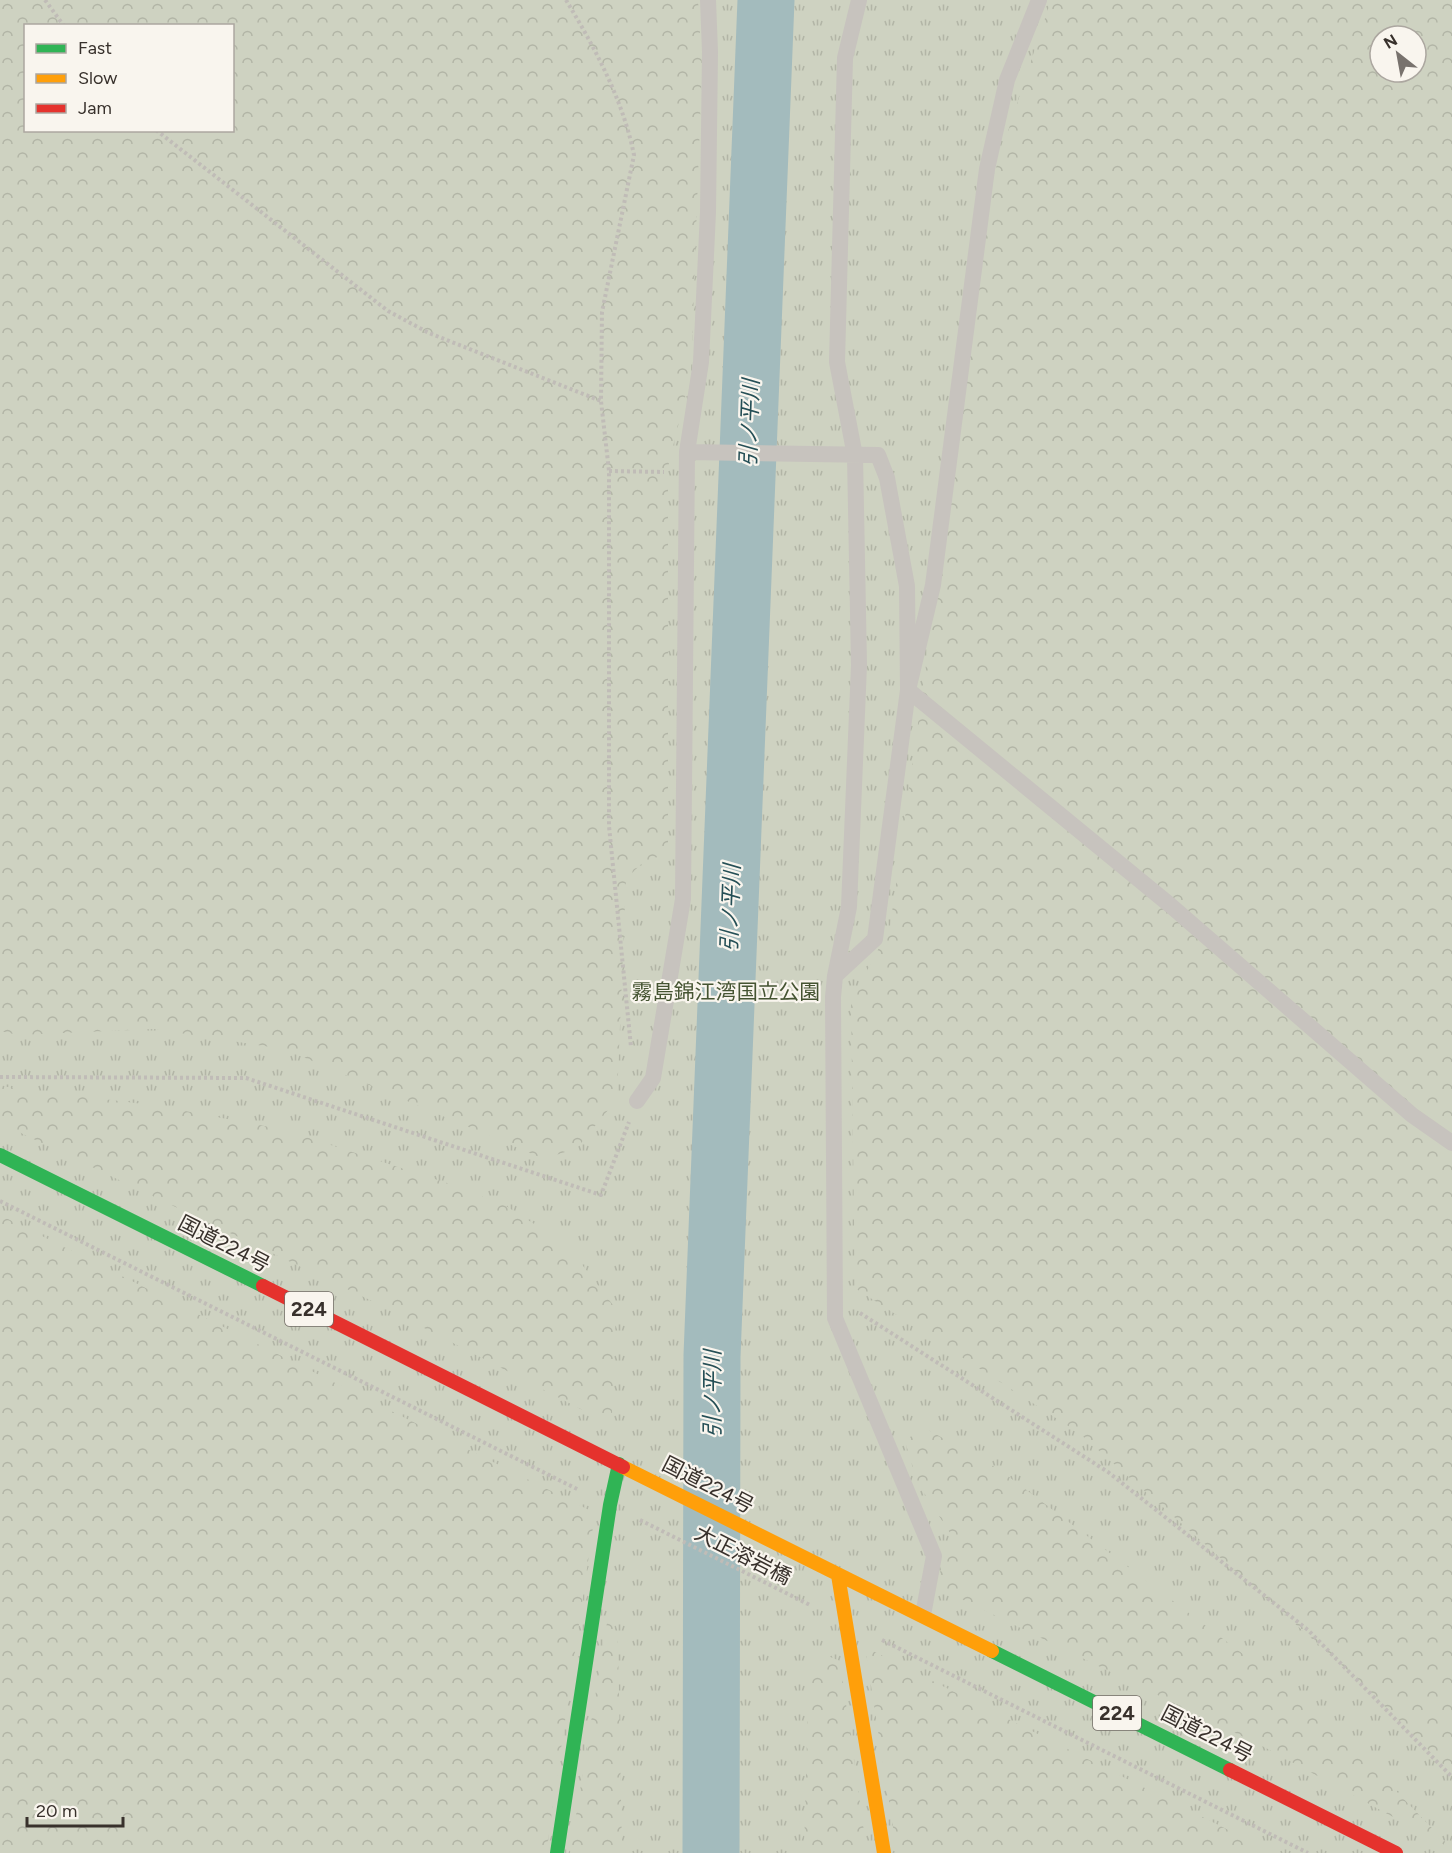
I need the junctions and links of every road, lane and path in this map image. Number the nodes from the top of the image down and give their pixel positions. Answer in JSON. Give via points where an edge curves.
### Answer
{"nodes":[{"id":1,"x":45,"y":0,"type":"edge"},
{"id":2,"x":566,"y":0,"type":"edge"},
{"id":3,"x":708,"y":0,"type":"edge"},
{"id":4,"x":859,"y":0,"type":"edge"},
{"id":5,"x":1039,"y":0,"type":"edge"},
{"id":6,"x":63,"y":24,"type":"edge"},
{"id":7,"x":159,"y":132,"type":"edge"},
{"id":8,"x":601,"y":401,"type":"junction"},
{"id":9,"x":687,"y":452,"type":"junction"},
{"id":10,"x":855,"y":456,"type":"junction"},
{"id":11,"x":609,"y":471,"type":"junction"},
{"id":12,"x":686,"y":473,"type":"junction"},
{"id":13,"x":908,"y":690,"type":"junction"},
{"id":14,"x":835,"y":976,"type":"junction"},
{"id":15,"x":632,"y":1055,"type":"dead end"},
{"id":16,"x":0,"y":1077,"type":"edge"},
{"id":17,"x":636,"y":1101,"type":"joint"},
{"id":18,"x":1452,"y":1143,"type":"edge"},
{"id":19,"x":0,"y":1155,"type":"edge"},
{"id":20,"x":0,"y":1202,"type":"edge"},
{"id":21,"x":834,"y":1296,"type":"junction"},
{"id":22,"x":619,"y":1464,"type":"junction"},
{"id":23,"x":610,"y":1505,"type":"junction"},
{"id":24,"x":838,"y":1575,"type":"junction"},
{"id":25,"x":923,"y":1615,"type":"junction"},
{"id":26,"x":841,"y":1620,"type":"junction"},
{"id":27,"x":1452,"y":1777,"type":"edge"},
{"id":28,"x":557,"y":1853,"type":"edge"},
{"id":29,"x":884,"y":1853,"type":"edge"},
{"id":30,"x":1308,"y":1853,"type":"edge"},
{"id":31,"x":1396,"y":1853,"type":"edge"}],
"edges":[{"from":1,"to":6,"type":"path"},
{"from":2,"to":8,"type":"path","via":[[592,44],[629,129],[634,155],[602,312]]},
{"from":3,"to":9,"type":"lane","via":[[708,212],[701,362]]},
{"from":4,"to":10,"type":"lane","via":[[845,58],[837,362]]},
{"from":5,"to":13,"type":"lane","via":[[1007,80],[987,169],[933,585]]},
{"from":7,"to":8,"type":"path","via":[[388,311],[429,333]]},
{"from":8,"to":11,"type":"path"},
{"from":9,"to":10,"type":"lane"},
{"from":9,"to":12,"type":"lane"},
{"from":10,"to":13,"type":"lane","via":[[878,455],[886,478],[907,586]]},
{"from":10,"to":14,"type":"lane","via":[[859,665],[849,907]]},
{"from":11,"to":12,"type":"path"},
{"from":11,"to":15,"type":"path","via":[[609,826]]},
{"from":12,"to":17,"type":"lane","via":[[683,899],[653,1078]]},
{"from":13,"to":14,"type":"lane","via":[[875,939]]},
{"from":13,"to":18,"type":"lane","via":[[1170,905],[1412,1115]]},
{"from":14,"to":21,"type":"lane"},
{"from":16,"to":17,"type":"path","via":[[246,1078],[601,1195]]},
{"from":19,"to":22,"type":"main road","name":"国道224号","number":"224"},
{"from":20,"to":23,"type":"path","name":"大正溶岩橋"},
{"from":21,"to":25,"type":"lane","via":[[835,1318],[934,1556]]},
{"from":21,"to":27,"type":"path","via":[[1108,1472],[1308,1630]]},
{"from":22,"to":23,"type":"main road"},
{"from":22,"to":24,"type":"main road","name":"国道224号","number":"224"},
{"from":23,"to":26,"type":"path","name":"大正溶岩橋"},
{"from":23,"to":28,"type":"main road"},
{"from":24,"to":25,"type":"main road","name":"国道224号","number":"224"},
{"from":24,"to":26,"type":"main road"},
{"from":25,"to":31,"type":"main road","name":"国道224号","number":"224"},
{"from":26,"to":29,"type":"main road"},
{"from":26,"to":30,"type":"path","name":"大正溶岩橋"}]}
